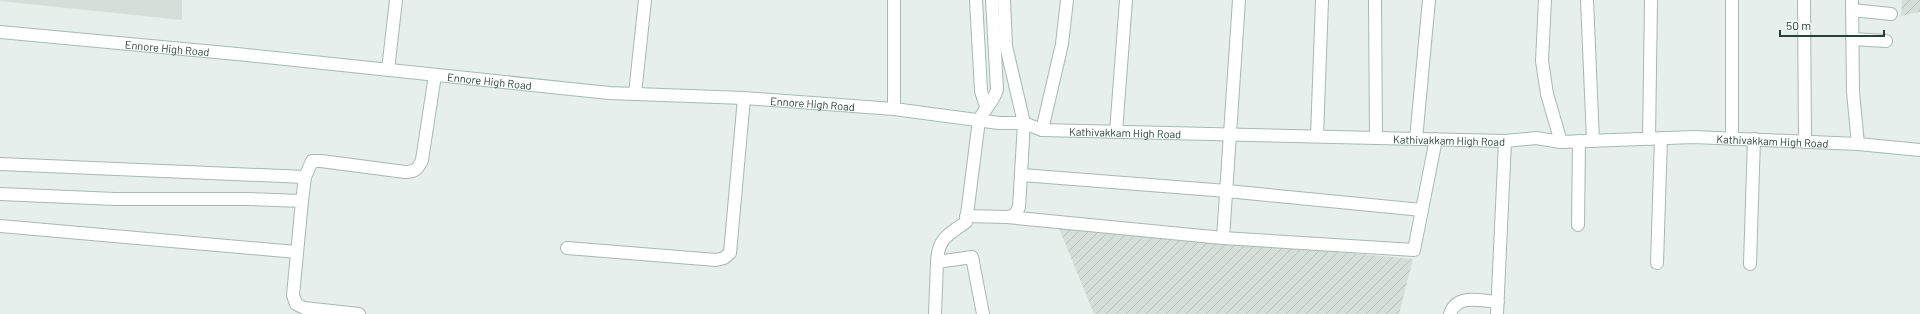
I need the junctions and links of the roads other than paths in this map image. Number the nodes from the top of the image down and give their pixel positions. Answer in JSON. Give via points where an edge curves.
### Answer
{"nodes":[{"id":1,"x":396,"y":0,"type":"edge"},
{"id":2,"x":645,"y":0,"type":"edge"},
{"id":3,"x":894,"y":0,"type":"edge"},
{"id":4,"x":976,"y":0,"type":"edge"},
{"id":5,"x":992,"y":0,"type":"edge"},
{"id":6,"x":1004,"y":0,"type":"edge"},
{"id":7,"x":1067,"y":0,"type":"edge"},
{"id":8,"x":1126,"y":0,"type":"edge"},
{"id":9,"x":1239,"y":0,"type":"edge"},
{"id":10,"x":1322,"y":0,"type":"edge"},
{"id":11,"x":1375,"y":0,"type":"edge"},
{"id":12,"x":1429,"y":0,"type":"edge"},
{"id":13,"x":1545,"y":0,"type":"edge"},
{"id":14,"x":1587,"y":0,"type":"edge"},
{"id":15,"x":1651,"y":0,"type":"edge"},
{"id":16,"x":1732,"y":0,"type":"edge"},
{"id":17,"x":1804,"y":0,"type":"edge"},
{"id":18,"x":1852,"y":5,"type":"edge"},
{"id":19,"x":1891,"y":14,"type":"dead end"},
{"id":20,"x":0,"y":32,"type":"edge"},
{"id":21,"x":1852,"y":39,"type":"junction"},
{"id":22,"x":1886,"y":41,"type":"dead end"},
{"id":23,"x":388,"y":70,"type":"junction"},
{"id":24,"x":435,"y":75,"type":"junction"},
{"id":25,"x":635,"y":94,"type":"junction"},
{"id":26,"x":744,"y":98,"type":"junction"},
{"id":27,"x":986,"y":107,"type":"junction"},
{"id":28,"x":894,"y":110,"type":"junction"},
{"id":29,"x":979,"y":120,"type":"junction"},
{"id":30,"x":1024,"y":123,"type":"junction"},
{"id":31,"x":1042,"y":130,"type":"junction"},
{"id":32,"x":1116,"y":132,"type":"junction"},
{"id":33,"x":1230,"y":134,"type":"junction"},
{"id":34,"x":1317,"y":136,"type":"junction"},
{"id":35,"x":1376,"y":138,"type":"junction"},
{"id":36,"x":1661,"y":138,"type":"junction"},
{"id":37,"x":1416,"y":139,"type":"junction"},
{"id":38,"x":1436,"y":139,"type":"junction"},
{"id":39,"x":1649,"y":139,"type":"junction"},
{"id":40,"x":1732,"y":139,"type":"junction"},
{"id":41,"x":1754,"y":140,"type":"junction"},
{"id":42,"x":1505,"y":141,"type":"junction"},
{"id":43,"x":1579,"y":141,"type":"junction"},
{"id":44,"x":1593,"y":141,"type":"junction"},
{"id":45,"x":1561,"y":142,"type":"junction"},
{"id":46,"x":1805,"y":142,"type":"junction"},
{"id":47,"x":1858,"y":144,"type":"junction"},
{"id":48,"x":1920,"y":150,"type":"edge"},
{"id":49,"x":0,"y":164,"type":"edge"},
{"id":50,"x":1022,"y":175,"type":"junction"},
{"id":51,"x":305,"y":177,"type":"junction"},
{"id":52,"x":1227,"y":191,"type":"junction"},
{"id":53,"x":0,"y":194,"type":"edge"},
{"id":54,"x":302,"y":201,"type":"junction"},
{"id":55,"x":1422,"y":210,"type":"junction"},
{"id":56,"x":966,"y":216,"type":"junction"},
{"id":57,"x":1007,"y":217,"type":"junction"},
{"id":58,"x":1578,"y":225,"type":"dead end"},
{"id":59,"x":0,"y":226,"type":"edge"},
{"id":60,"x":1223,"y":238,"type":"junction"},
{"id":61,"x":567,"y":248,"type":"dead end"},
{"id":62,"x":297,"y":252,"type":"junction"},
{"id":63,"x":937,"y":262,"type":"junction"},
{"id":64,"x":1657,"y":263,"type":"dead end"},
{"id":65,"x":1750,"y":264,"type":"dead end"},
{"id":66,"x":1497,"y":308,"type":"edge"},
{"id":67,"x":359,"y":314,"type":"edge"},
{"id":68,"x":935,"y":314,"type":"edge"},
{"id":69,"x":983,"y":314,"type":"edge"},
{"id":70,"x":1450,"y":314,"type":"edge"}],
"edges":[{"from":1,"to":23,"type":"street"},
{"from":2,"to":25,"type":"street"},
{"from":3,"to":28,"type":"street"},
{"from":4,"to":27,"type":"street","via":[[981,91]]},
{"from":5,"to":27,"type":"street","via":[[997,89]]},
{"from":6,"to":30,"type":"street","via":[[1006,46]]},
{"from":7,"to":31,"type":"street","via":[[1062,44]]},
{"from":8,"to":32,"type":"street"},
{"from":9,"to":33,"type":"street"},
{"from":10,"to":34,"type":"street"},
{"from":11,"to":35,"type":"street"},
{"from":12,"to":37,"type":"street"},
{"from":13,"to":45,"type":"street","via":[[1542,61]]},
{"from":14,"to":44,"type":"street"},
{"from":15,"to":39,"type":"street"},
{"from":16,"to":40,"type":"street"},
{"from":17,"to":46,"type":"street"},
{"from":18,"to":19,"type":"street"},
{"from":18,"to":21,"type":"street"},
{"from":20,"to":23,"type":"street","name":"Ennore High Road"},
{"from":21,"to":22,"type":"street"},
{"from":21,"to":47,"type":"street","via":[[1853,92]]},
{"from":23,"to":24,"type":"street","name":"Ennore High Road"},
{"from":24,"to":25,"type":"street","name":"Ennore High Road","via":[[609,94]]},
{"from":24,"to":51,"type":"street","via":[[419,168],[413,172],[405,172],[312,162]]},
{"from":25,"to":26,"type":"street","name":"Ennore High Road"},
{"from":26,"to":28,"type":"street","name":"Ennore High Road"},
{"from":26,"to":61,"type":"street","via":[[730,253],[716,260]]},
{"from":27,"to":29,"type":"street"},
{"from":28,"to":29,"type":"street","name":"Ennore High Road"},
{"from":29,"to":30,"type":"street","name":"Kathivakkam High Road"},
{"from":29,"to":56,"type":"street"},
{"from":30,"to":31,"type":"street","name":"Kathivakkam High Road"},
{"from":30,"to":50,"type":"street"},
{"from":31,"to":32,"type":"street","name":"Kathivakkam High Road"},
{"from":32,"to":33,"type":"street","name":"Kathivakkam High Road"},
{"from":33,"to":34,"type":"street","name":"Kathivakkam High Road"},
{"from":33,"to":52,"type":"street"},
{"from":34,"to":35,"type":"street","name":"Kathivakkam High Road"},
{"from":35,"to":37,"type":"street","name":"Kathivakkam High Road"},
{"from":36,"to":39,"type":"street","name":"Kathivakkam High Road"},
{"from":36,"to":40,"type":"street","name":"Kathivakkam High Road"},
{"from":36,"to":64,"type":"street"},
{"from":37,"to":38,"type":"street","name":"Kathivakkam High Road"},
{"from":38,"to":42,"type":"street","name":"Kathivakkam High Road"},
{"from":38,"to":55,"type":"street"},
{"from":39,"to":44,"type":"street","name":"Kathivakkam High Road"},
{"from":40,"to":41,"type":"street","name":"Kathivakkam High Road"},
{"from":41,"to":46,"type":"street","name":"Kathivakkam High Road"},
{"from":41,"to":65,"type":"street"},
{"from":42,"to":45,"type":"street","name":"Kathivakkam High Road","via":[[1536,138]]},
{"from":42,"to":66,"type":"street"},
{"from":43,"to":44,"type":"street","name":"Kathivakkam High Road"},
{"from":43,"to":45,"type":"street","name":"Kathivakkam High Road"},
{"from":43,"to":58,"type":"street"},
{"from":46,"to":47,"type":"street","name":"Kathivakkam High Road"},
{"from":47,"to":48,"type":"street","name":"Kathivakkam High Road"},
{"from":49,"to":51,"type":"street"},
{"from":50,"to":52,"type":"street"},
{"from":50,"to":57,"type":"street","via":[[1019,207],[1015,215]]},
{"from":51,"to":54,"type":"street"},
{"from":52,"to":55,"type":"street"},
{"from":52,"to":60,"type":"street"},
{"from":53,"to":54,"type":"street","via":[[115,199]]},
{"from":54,"to":62,"type":"street"},
{"from":55,"to":60,"type":"street","via":[[1414,250]]},
{"from":56,"to":57,"type":"street"},
{"from":56,"to":63,"type":"street","via":[[966,222],[941,241],[937,250]]},
{"from":57,"to":60,"type":"street"},
{"from":59,"to":62,"type":"street"},
{"from":62,"to":67,"type":"street","via":[[293,296],[296,304],[304,308]]},
{"from":63,"to":68,"type":"street"},
{"from":63,"to":69,"type":"street","via":[[972,257]]},
{"from":66,"to":70,"type":"street","via":[[1464,300],[1453,306]]}]}
